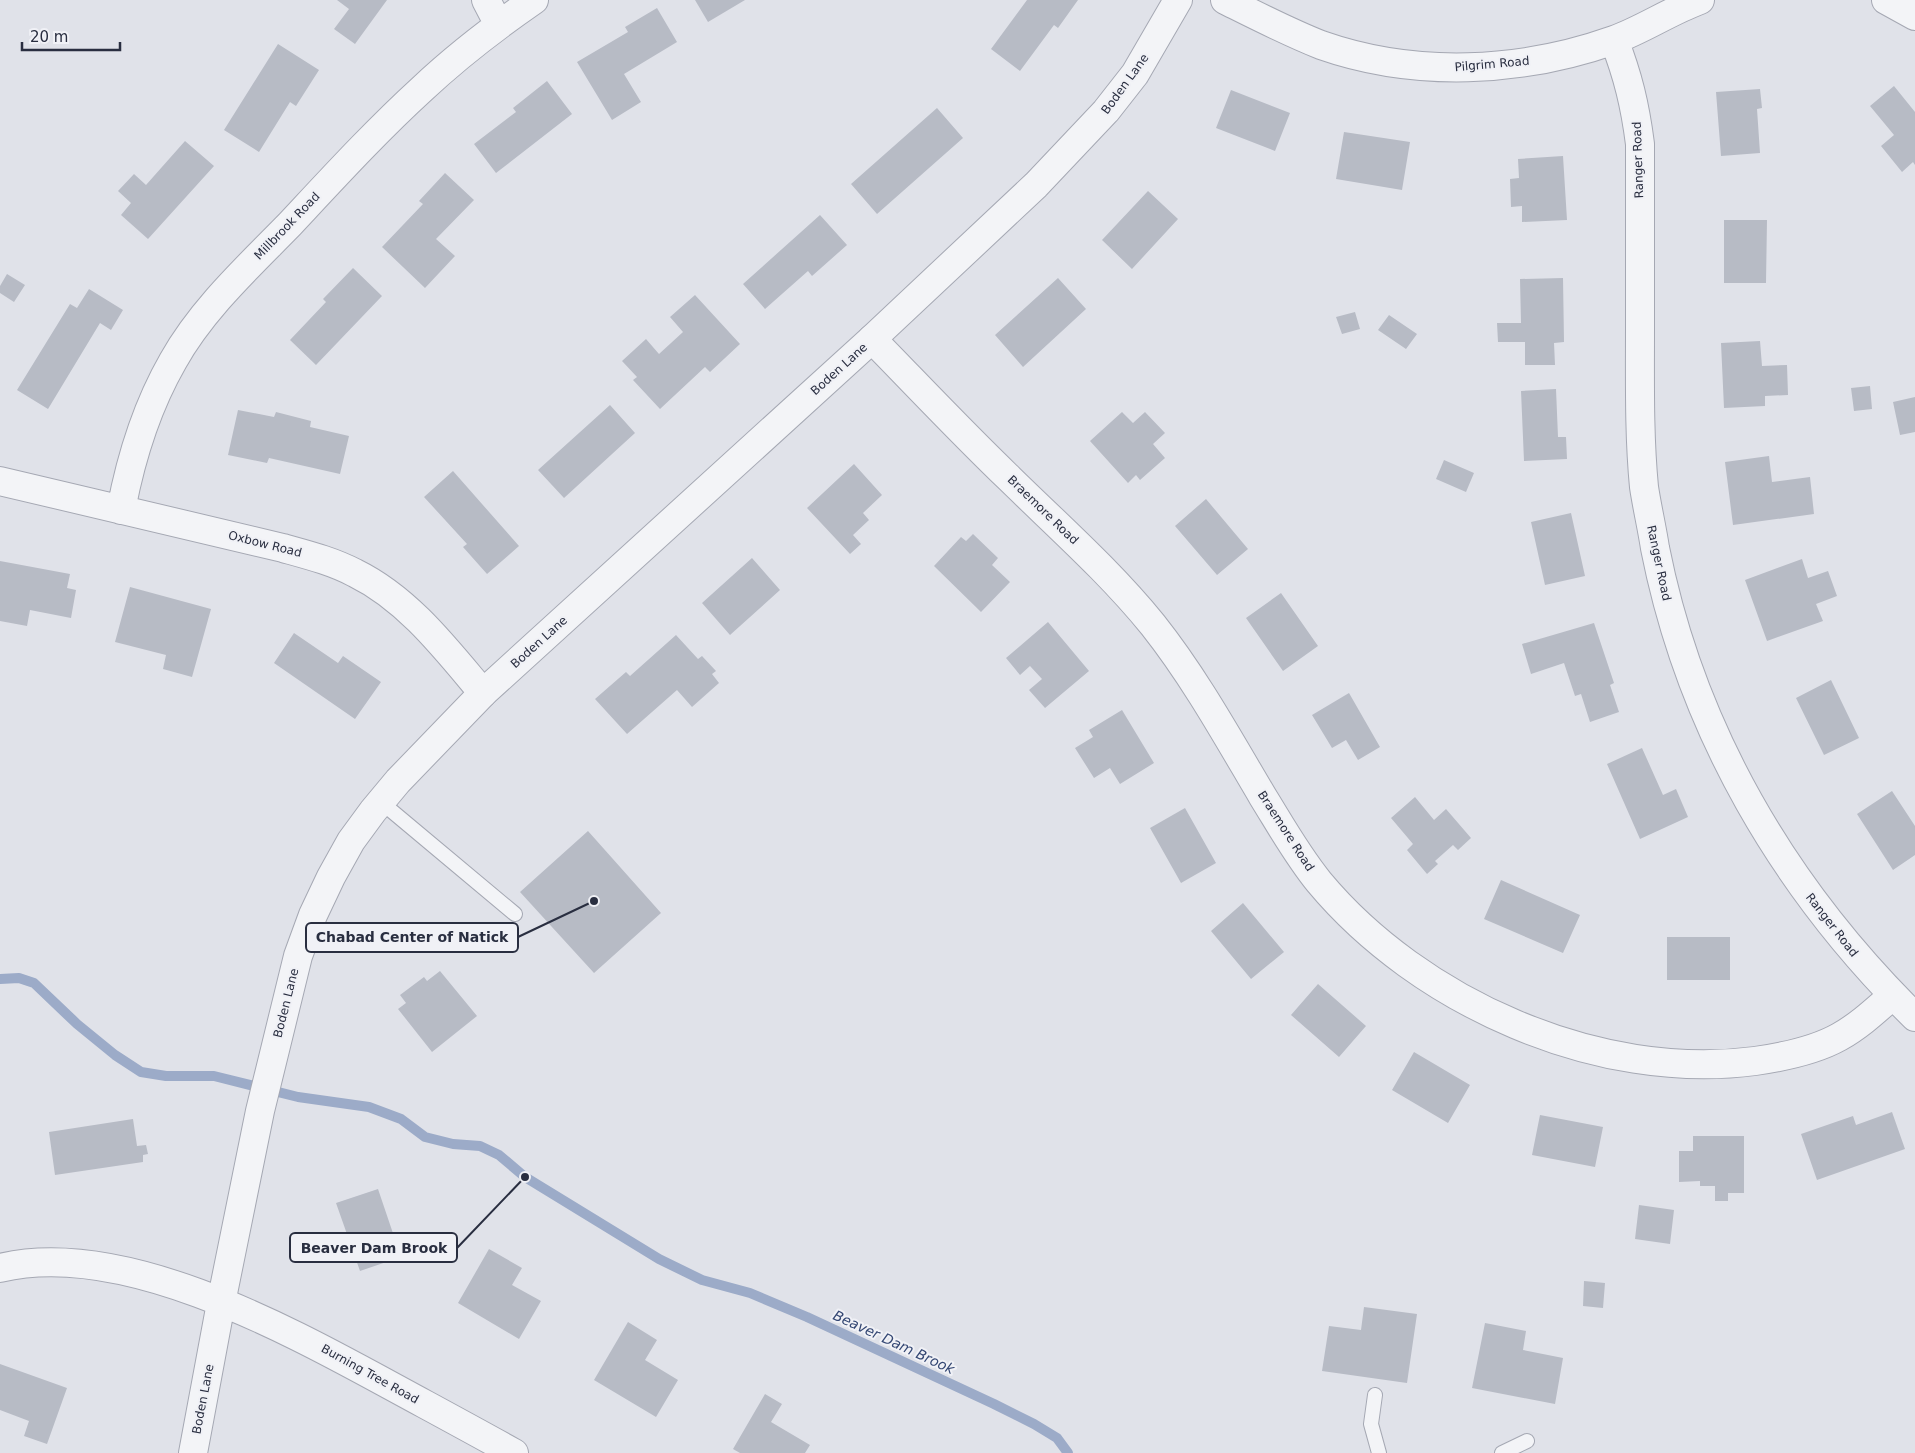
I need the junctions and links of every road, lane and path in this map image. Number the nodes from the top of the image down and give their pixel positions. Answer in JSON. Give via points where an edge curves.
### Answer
{"nodes":[{"id":1,"x":486,"y":0,"type":"edge"},
{"id":2,"x":534,"y":0,"type":"edge"},
{"id":3,"x":1178,"y":0,"type":"edge"},
{"id":4,"x":1225,"y":0,"type":"edge"},
{"id":5,"x":1700,"y":0,"type":"edge"},
{"id":6,"x":1886,"y":0,"type":"edge"},
{"id":7,"x":1915,"y":16,"type":"edge"},
{"id":8,"x":499,"y":25,"type":"junction"},
{"id":9,"x":1614,"y":40,"type":"junction"},
{"id":10,"x":872,"y":339,"type":"junction"},
{"id":11,"x":0,"y":481,"type":"edge"},
{"id":12,"x":121,"y":510,"type":"junction"},
{"id":13,"x":483,"y":693,"type":"junction"},
{"id":14,"x":381,"y":802,"type":"junction"},
{"id":15,"x":515,"y":914,"type":"dead end"},
{"id":16,"x":1893,"y":995,"type":"junction"},
{"id":17,"x":1915,"y":1017,"type":"edge"},
{"id":18,"x":0,"y":1268,"type":"edge"},
{"id":19,"x":221,"y":1303,"type":"junction"},
{"id":20,"x":1375,"y":1395,"type":"dead end"},
{"id":21,"x":1527,"y":1441,"type":"dead end"},
{"id":22,"x":193,"y":1453,"type":"edge"},
{"id":23,"x":514,"y":1453,"type":"edge"},
{"id":24,"x":1379,"y":1453,"type":"edge"},
{"id":25,"x":1502,"y":1453,"type":"edge"}],
"edges":[{"from":1,"to":8,"type":"street"},
{"from":2,"to":8,"type":"street","name":"Millbrook Road"},
{"from":3,"to":10,"type":"street","name":"Boden Lane","via":[[1135,74],[1078,143]]},
{"from":4,"to":9,"type":"street","name":"Pilgrim Road","via":[[1322,45],[1415,66],[1507,65]]},
{"from":5,"to":9,"type":"street","name":"Pilgrim Road"},
{"from":6,"to":7,"type":"street"},
{"from":8,"to":12,"type":"street","name":"Millbrook Road","via":[[456,58],[392,118],[233,283],[199,323],[153,398],[138,439]]},
{"from":9,"to":16,"type":"street","name":"Ranger Road","via":[[1629,81],[1640,144],[1640,396],[1644,488],[1674,628],[1706,713],[1771,841],[1826,919]]},
{"from":10,"to":13,"type":"street","name":"Boden Lane"},
{"from":10,"to":16,"type":"street","name":"Braemore Road","via":[[972,442],[1088,553],[1152,624],[1182,663],[1290,842],[1318,881],[1386,948],[1463,1000],[1552,1038],[1597,1051],[1688,1064],[1731,1064],[1773,1058],[1840,1037]]},
{"from":11,"to":12,"type":"street","name":"Oxbow Road"},
{"from":12,"to":13,"type":"street","name":"Oxbow Road","via":[[322,558],[356,573],[410,612]]},
{"from":13,"to":14,"type":"street","name":"Boden Lane"},
{"from":14,"to":15,"type":"lane"},
{"from":14,"to":19,"type":"street","name":"Boden Lane","via":[[351,841],[331,876],[296,964],[260,1111]]},
{"from":16,"to":17,"type":"street","name":"Ranger Road"},
{"from":18,"to":19,"type":"street","name":"Burning Tree Road","via":[[49,1262],[86,1265],[174,1285]]},
{"from":19,"to":22,"type":"street","name":"Boden Lane"},
{"from":19,"to":23,"type":"street","name":"Burning Tree Road","via":[[307,1340]]},
{"from":20,"to":24,"type":"lane","via":[[1371,1424]]},
{"from":21,"to":25,"type":"lane"}]}
